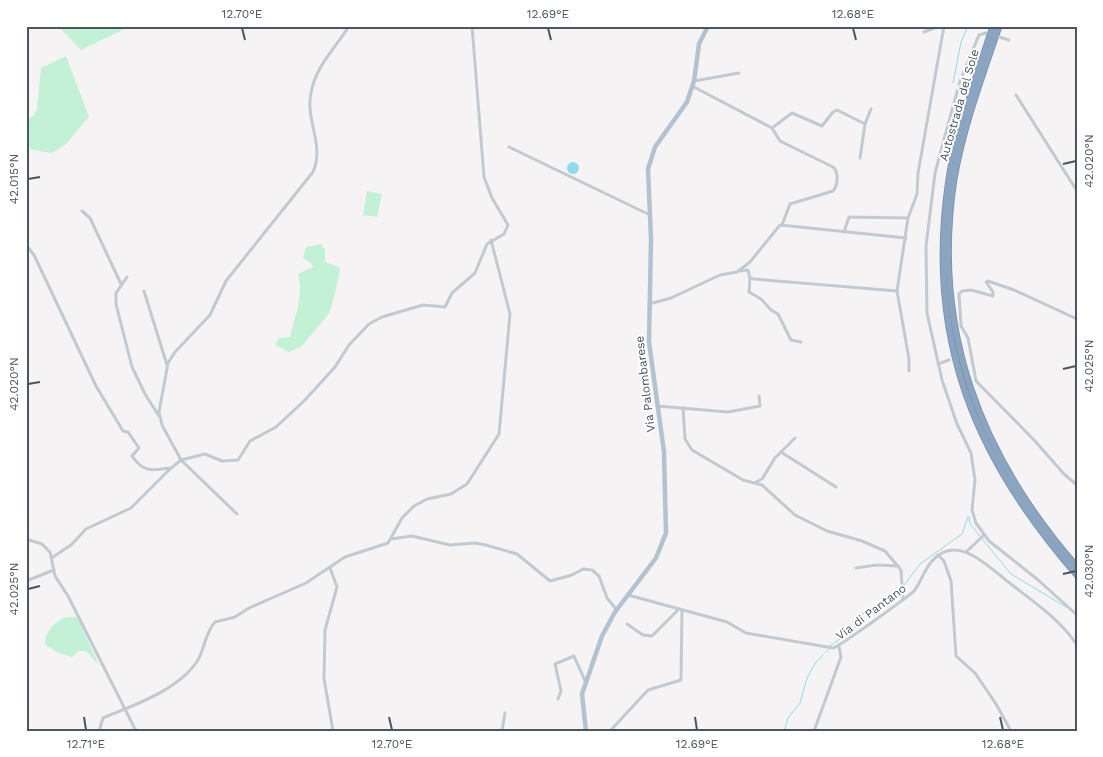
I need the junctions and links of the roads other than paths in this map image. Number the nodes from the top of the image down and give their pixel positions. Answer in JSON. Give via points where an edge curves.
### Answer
{"nodes":[{"id":1,"x":349,"y":26,"type":"edge"},
{"id":2,"x":472,"y":26,"type":"edge"},
{"id":3,"x":708,"y":26,"type":"edge"},
{"id":4,"x":939,"y":26,"type":"edge"},
{"id":5,"x":944,"y":26,"type":"edge"},
{"id":6,"x":993,"y":26,"type":"edge"},
{"id":7,"x":999,"y":26,"type":"edge"},
{"id":8,"x":924,"y":32,"type":"dead end"},
{"id":9,"x":986,"y":33,"type":"dead end"},
{"id":10,"x":999,"y":37,"type":"dead end"},
{"id":11,"x":1009,"y":40,"type":"dead end"},
{"id":12,"x":739,"y":73,"type":"dead end"},
{"id":13,"x":693,"y":84,"type":"junction"},
{"id":14,"x":1016,"y":95,"type":"dead end"},
{"id":15,"x":871,"y":109,"type":"dead end"},
{"id":16,"x":866,"y":124,"type":"junction"},
{"id":17,"x":772,"y":128,"type":"junction"},
{"id":18,"x":509,"y":147,"type":"dead end"},
{"id":19,"x":860,"y":158,"type":"dead end"},
{"id":20,"x":1077,"y":191,"type":"edge"},
{"id":21,"x":82,"y":210,"type":"dead end"},
{"id":22,"x":650,"y":215,"type":"junction"},
{"id":23,"x":908,"y":218,"type":"junction"},
{"id":24,"x":782,"y":225,"type":"junction"},
{"id":25,"x":844,"y":232,"type":"junction"},
{"id":26,"x":906,"y":238,"type":"junction"},
{"id":27,"x":491,"y":240,"type":"junction"},
{"id":28,"x":26,"y":246,"type":"edge"},
{"id":29,"x":737,"y":272,"type":"junction"},
{"id":30,"x":127,"y":277,"type":"dead end"},
{"id":31,"x":750,"y":278,"type":"junction"},
{"id":32,"x":121,"y":285,"type":"junction"},
{"id":33,"x":144,"y":291,"type":"dead end"},
{"id":34,"x":897,"y":291,"type":"junction"},
{"id":35,"x":649,"y":304,"type":"junction"},
{"id":36,"x":1077,"y":319,"type":"edge"},
{"id":37,"x":801,"y":342,"type":"dead end"},
{"id":38,"x":972,"y":356,"type":"junction"},
{"id":39,"x":964,"y":357,"type":"dead end"},
{"id":40,"x":949,"y":360,"type":"dead end"},
{"id":41,"x":938,"y":364,"type":"junction"},
{"id":42,"x":168,"y":366,"type":"junction"},
{"id":43,"x":909,"y":371,"type":"dead end"},
{"id":44,"x":760,"y":396,"type":"dead end"},
{"id":45,"x":657,"y":406,"type":"junction"},
{"id":46,"x":683,"y":408,"type":"junction"},
{"id":47,"x":159,"y":416,"type":"junction"},
{"id":48,"x":794,"y":438,"type":"dead end"},
{"id":49,"x":781,"y":452,"type":"junction"},
{"id":50,"x":181,"y":460,"type":"junction"},
{"id":51,"x":170,"y":468,"type":"junction"},
{"id":52,"x":756,"y":482,"type":"junction"},
{"id":53,"x":1077,"y":485,"type":"edge"},
{"id":54,"x":836,"y":487,"type":"dead end"},
{"id":55,"x":236,"y":514,"type":"dead end"},
{"id":56,"x":984,"y":535,"type":"junction"},
{"id":57,"x":26,"y":539,"type":"edge"},
{"id":58,"x":391,"y":539,"type":"junction"},
{"id":59,"x":966,"y":552,"type":"junction"},
{"id":60,"x":938,"y":555,"type":"junction"},
{"id":61,"x":53,"y":557,"type":"junction"},
{"id":62,"x":899,"y":566,"type":"junction"},
{"id":63,"x":1077,"y":567,"type":"edge"},
{"id":64,"x":330,"y":568,"type":"junction"},
{"id":65,"x":856,"y":568,"type":"dead end"},
{"id":66,"x":54,"y":570,"type":"junction"},
{"id":67,"x":1077,"y":574,"type":"edge"},
{"id":68,"x":26,"y":582,"type":"edge"},
{"id":69,"x":628,"y":595,"type":"junction"},
{"id":70,"x":902,"y":600,"type":"junction"},
{"id":71,"x":616,"y":609,"type":"junction"},
{"id":72,"x":680,"y":610,"type":"junction"},
{"id":73,"x":1077,"y":615,"type":"edge"},
{"id":74,"x":627,"y":624,"type":"dead end"},
{"id":75,"x":1077,"y":645,"type":"edge"},
{"id":76,"x":839,"y":647,"type":"junction"},
{"id":77,"x":586,"y":683,"type":"junction"},
{"id":78,"x":558,"y":699,"type":"dead end"},
{"id":79,"x":124,"y":710,"type":"junction"},
{"id":80,"x":505,"y":713,"type":"dead end"},
{"id":81,"x":99,"y":731,"type":"edge"},
{"id":82,"x":136,"y":731,"type":"edge"},
{"id":83,"x":333,"y":731,"type":"edge"},
{"id":84,"x":502,"y":731,"type":"edge"},
{"id":85,"x":586,"y":731,"type":"edge"},
{"id":86,"x":610,"y":731,"type":"edge"},
{"id":87,"x":814,"y":731,"type":"edge"},
{"id":88,"x":1011,"y":731,"type":"edge"}],
"edges":[{"from":1,"to":42,"type":"street","via":[[321,65],[311,90],[310,116],[318,149],[313,172],[226,281],[210,315],[171,356]]},
{"from":2,"to":27,"type":"street","via":[[484,180],[508,225],[503,235]]},
{"from":3,"to":13,"type":"main road","name":"Via Palombarese","via":[[699,44]]},
{"from":4,"to":8,"type":"street"},
{"from":5,"to":23,"type":"street","via":[[918,172],[918,191]]},
{"from":6,"to":67,"type":"highway","name":"Autostrada del Sole","via":[[949,177],[942,257],[947,317],[956,364],[983,439],[1024,509]]},
{"from":7,"to":63,"type":"highway","name":"Autostrada del Sole","via":[[972,107],[954,178],[948,256],[950,299],[961,363],[988,437],[1028,506]]},
{"from":9,"to":41,"type":"street","via":[[978,35],[963,71],[942,144],[932,195],[926,246],[926,305]]},
{"from":10,"to":11,"type":"street"},
{"from":12,"to":13,"type":"street"},
{"from":13,"to":17,"type":"street"},
{"from":13,"to":22,"type":"main road","name":"Via Palombarese","via":[[684,108],[650,158]]},
{"from":14,"to":20,"type":"street"},
{"from":15,"to":16,"type":"street"},
{"from":16,"to":17,"type":"street","via":[[836,110],[822,126],[792,113]]},
{"from":16,"to":19,"type":"street"},
{"from":17,"to":24,"type":"street","via":[[780,141],[834,167],[836,173],[834,191],[791,204]]},
{"from":18,"to":22,"type":"street"},
{"from":21,"to":32,"type":"street","via":[[90,217]]},
{"from":22,"to":35,"type":"main road","name":"Via Palombarese"},
{"from":23,"to":25,"type":"street","via":[[850,216]]},
{"from":23,"to":26,"type":"street"},
{"from":24,"to":25,"type":"street"},
{"from":24,"to":29,"type":"street"},
{"from":25,"to":26,"type":"street"},
{"from":26,"to":34,"type":"street"},
{"from":27,"to":50,"type":"street","via":[[484,248],[475,273],[452,293],[446,307],[420,305],[367,325],[306,399],[276,427],[250,441],[239,460],[226,462],[204,454]]},
{"from":27,"to":58,"type":"street","via":[[510,314],[499,434],[468,482],[451,494],[415,504],[402,518]]},
{"from":28,"to":51,"type":"street","via":[[34,256],[105,404],[139,448],[132,456],[139,466],[145,468]]},
{"from":29,"to":31,"type":"street","via":[[747,270]]},
{"from":29,"to":35,"type":"street","via":[[720,275],[671,298]]},
{"from":30,"to":32,"type":"street"},
{"from":31,"to":34,"type":"street"},
{"from":31,"to":37,"type":"street","via":[[748,291],[777,314],[791,340]]},
{"from":32,"to":47,"type":"street","via":[[115,301],[128,355],[143,392]]},
{"from":33,"to":42,"type":"street"},
{"from":34,"to":43,"type":"street"},
{"from":35,"to":45,"type":"main road","name":"Via Palombarese","via":[[649,351]]},
{"from":36,"to":38,"type":"street","via":[[987,280],[993,296],[969,290],[959,294],[962,326],[968,336]]},
{"from":38,"to":39,"type":"street"},
{"from":38,"to":53,"type":"street","via":[[974,378],[980,388]]},
{"from":40,"to":41,"type":"street"},
{"from":41,"to":56,"type":"street","via":[[956,422],[971,454],[975,480],[972,512]]},
{"from":42,"to":47,"type":"street"},
{"from":44,"to":46,"type":"street","via":[[760,406],[734,411]]},
{"from":45,"to":46,"type":"street"},
{"from":45,"to":69,"type":"main road","name":"Via Palombarese","via":[[664,454],[666,533],[657,556]]},
{"from":46,"to":52,"type":"street","via":[[685,439],[691,449],[742,480]]},
{"from":47,"to":50,"type":"street"},
{"from":48,"to":49,"type":"street"},
{"from":49,"to":52,"type":"street"},
{"from":49,"to":54,"type":"street"},
{"from":50,"to":51,"type":"street"},
{"from":50,"to":55,"type":"street"},
{"from":51,"to":61,"type":"street","via":[[131,508],[88,528]]},
{"from":52,"to":62,"type":"street","via":[[795,515],[830,532],[881,549]]},
{"from":56,"to":59,"type":"street"},
{"from":56,"to":73,"type":"street"},
{"from":57,"to":61,"type":"street","via":[[43,545]]},
{"from":58,"to":64,"type":"street","via":[[386,544],[343,558]]},
{"from":58,"to":71,"type":"street","via":[[412,536],[450,545],[484,544],[518,554],[550,581],[583,569],[592,570],[599,576],[607,599]]},
{"from":59,"to":60,"type":"street","via":[[951,550]]},
{"from":59,"to":75,"type":"street","via":[[1062,625]]},
{"from":60,"to":70,"type":"street","name":"Via di Pantano","via":[[913,592]]},
{"from":60,"to":88,"type":"street","via":[[944,561],[952,583],[956,655],[976,674]]},
{"from":61,"to":66,"type":"street"},
{"from":62,"to":65,"type":"street"},
{"from":62,"to":70,"type":"street"},
{"from":64,"to":79,"type":"street","via":[[305,584],[235,617],[214,622],[199,658],[190,670],[169,688]]},
{"from":64,"to":83,"type":"street","via":[[337,587],[325,630],[324,679]]},
{"from":66,"to":68,"type":"street"},
{"from":66,"to":79,"type":"street"},
{"from":69,"to":71,"type":"main road","name":"Via Palombarese"},
{"from":69,"to":72,"type":"street","name":"Via di Pantano"},
{"from":70,"to":76,"type":"street","name":"Via di Pantano"},
{"from":71,"to":77,"type":"main road","name":"Via Palombarese","via":[[603,633]]},
{"from":72,"to":74,"type":"street","via":[[652,636],[644,636]]},
{"from":72,"to":76,"type":"street","name":"Via di Pantano","via":[[728,623],[746,633]]},
{"from":72,"to":86,"type":"street","via":[[681,680],[648,690]]},
{"from":76,"to":87,"type":"street","via":[[841,657]]},
{"from":77,"to":78,"type":"street","via":[[574,656],[555,664],[561,691]]},
{"from":77,"to":85,"type":"main road","name":"Via Palombarese","via":[[582,700]]},
{"from":79,"to":81,"type":"street","via":[[102,719]]},
{"from":79,"to":82,"type":"street"},
{"from":80,"to":84,"type":"street"}]}
